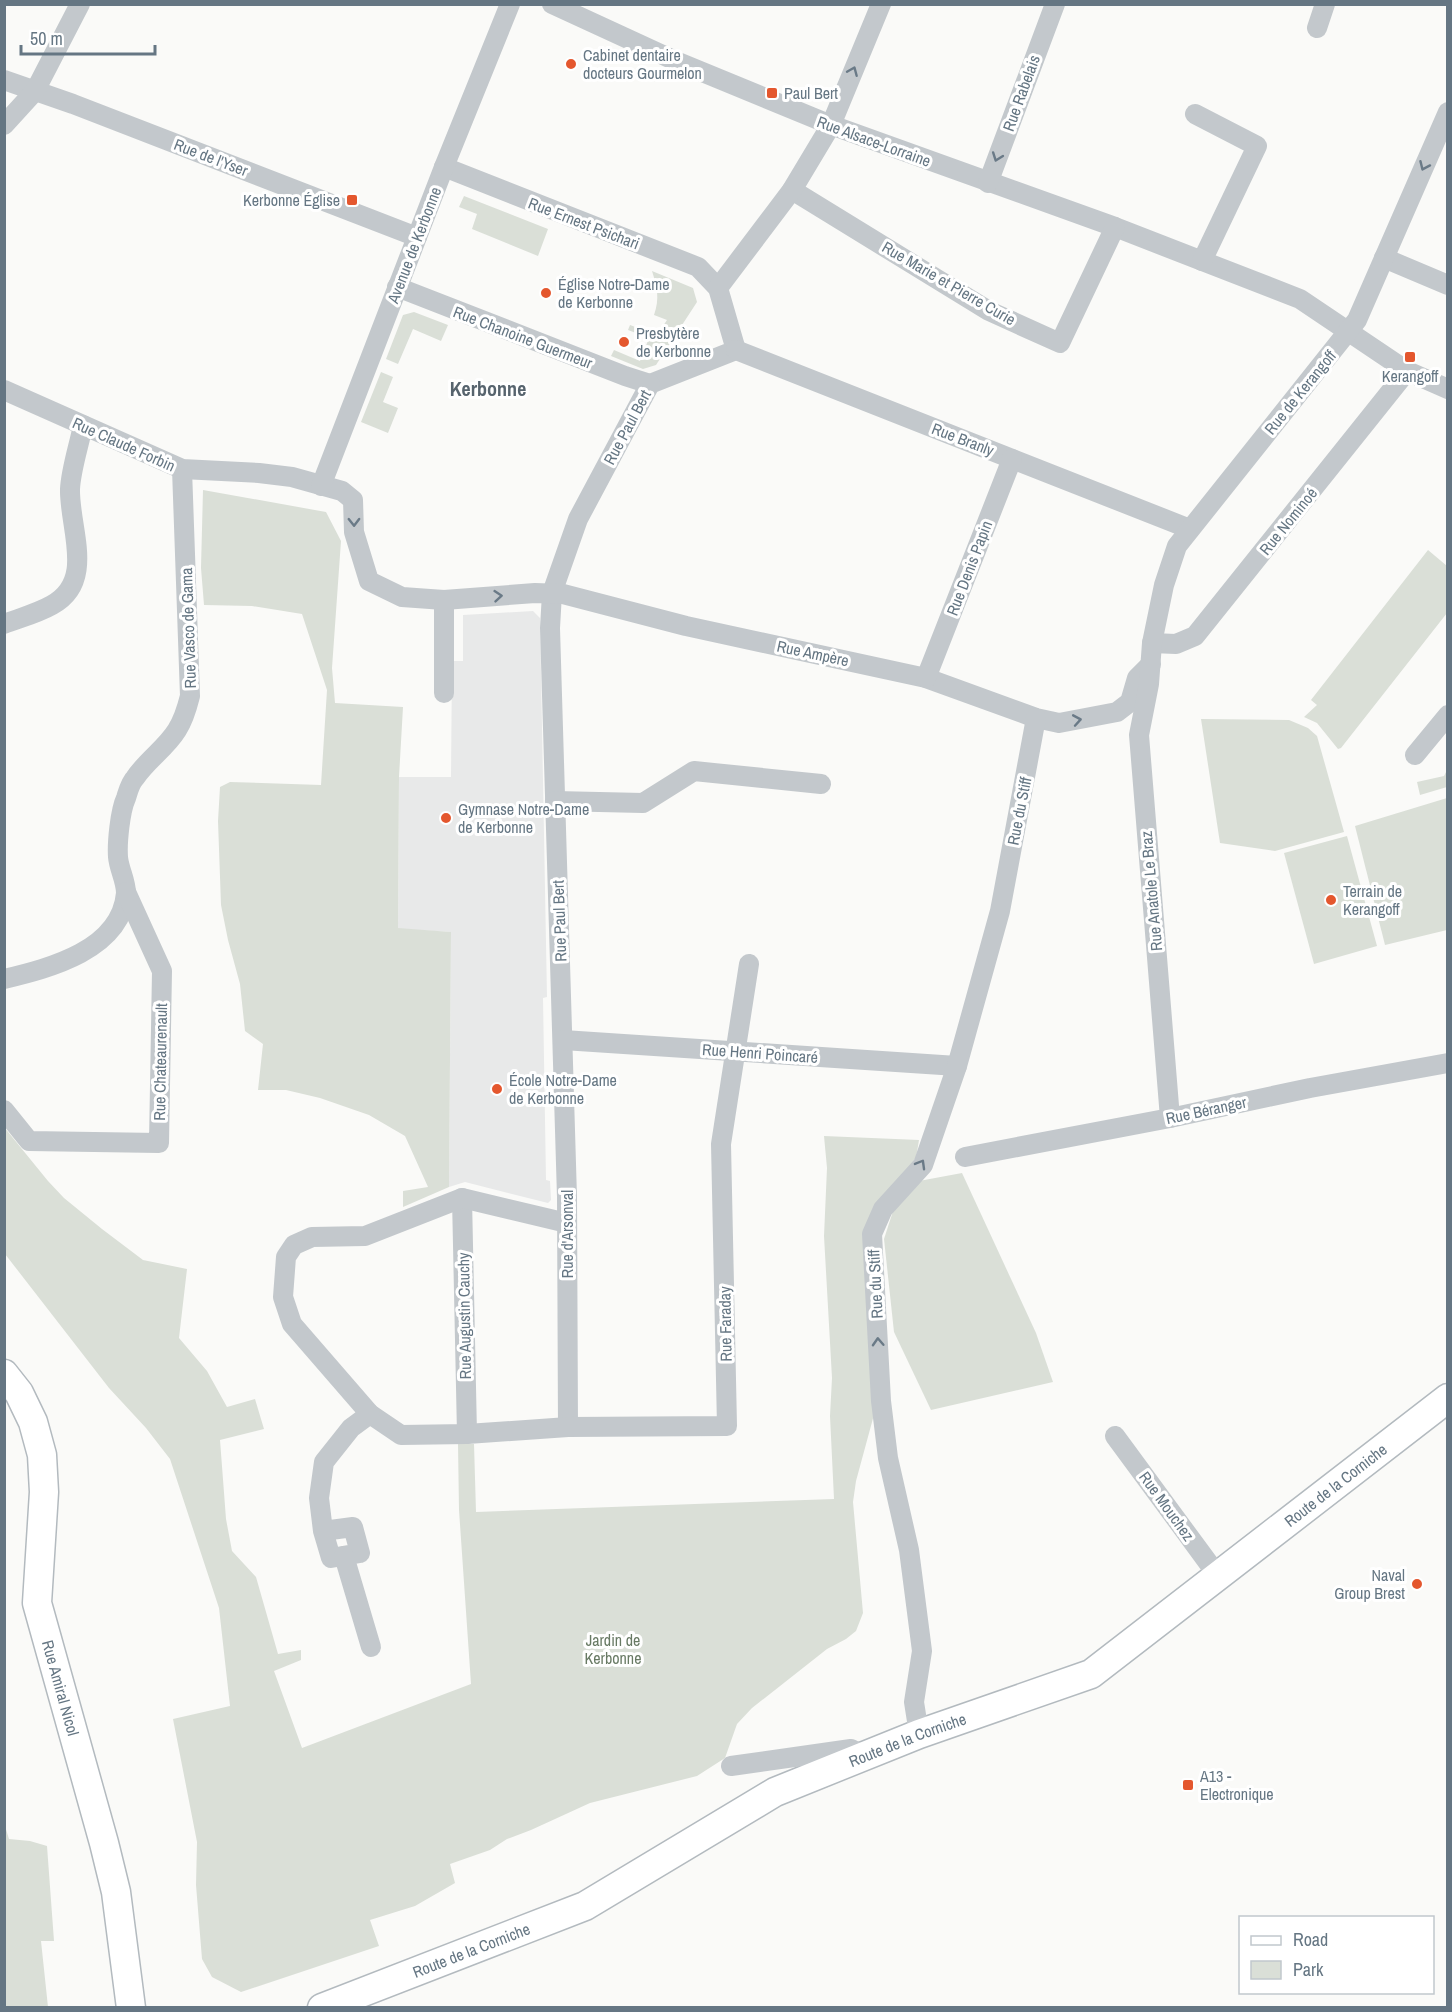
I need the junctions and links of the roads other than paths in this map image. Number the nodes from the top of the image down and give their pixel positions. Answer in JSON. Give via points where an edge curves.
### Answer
{"nodes":[{"id":1,"x":80,"y":4,"type":"edge"},
{"id":2,"x":510,"y":4,"type":"edge"},
{"id":3,"x":552,"y":4,"type":"edge"},
{"id":4,"x":881,"y":4,"type":"edge"},
{"id":5,"x":1055,"y":4,"type":"edge"},
{"id":6,"x":1325,"y":4,"type":"edge"},
{"id":7,"x":1317,"y":28,"type":"dead end"},
{"id":8,"x":4,"y":80,"type":"edge"},
{"id":9,"x":35,"y":91,"type":"junction"},
{"id":10,"x":1448,"y":112,"type":"edge"},
{"id":11,"x":1195,"y":114,"type":"dead end"},
{"id":12,"x":4,"y":124,"type":"edge"},
{"id":13,"x":831,"y":125,"type":"junction"},
{"id":14,"x":444,"y":167,"type":"junction"},
{"id":15,"x":988,"y":183,"type":"junction"},
{"id":16,"x":792,"y":190,"type":"junction"},
{"id":17,"x":1116,"y":227,"type":"junction"},
{"id":18,"x":417,"y":237,"type":"junction"},
{"id":19,"x":1384,"y":258,"type":"junction"},
{"id":20,"x":1202,"y":261,"type":"junction"},
{"id":21,"x":1448,"y":285,"type":"edge"},
{"id":22,"x":397,"y":287,"type":"junction"},
{"id":23,"x":718,"y":288,"type":"junction"},
{"id":24,"x":1347,"y":332,"type":"junction"},
{"id":25,"x":736,"y":350,"type":"junction"},
{"id":26,"x":1407,"y":371,"type":"junction"},
{"id":27,"x":650,"y":384,"type":"junction"},
{"id":28,"x":1448,"y":389,"type":"edge"},
{"id":29,"x":4,"y":390,"type":"edge"},
{"id":30,"x":83,"y":425,"type":"junction"},
{"id":31,"x":1012,"y":459,"type":"junction"},
{"id":32,"x":182,"y":469,"type":"junction"},
{"id":33,"x":321,"y":486,"type":"junction"},
{"id":34,"x":1190,"y":529,"type":"junction"},
{"id":35,"x":552,"y":593,"type":"junction"},
{"id":36,"x":444,"y":600,"type":"junction"},
{"id":37,"x":4,"y":624,"type":"edge"},
{"id":38,"x":1152,"y":644,"type":"junction"},
{"id":39,"x":1151,"y":664,"type":"junction"},
{"id":40,"x":926,"y":678,"type":"junction"},
{"id":41,"x":444,"y":693,"type":"dead end"},
{"id":42,"x":1448,"y":714,"type":"edge"},
{"id":43,"x":1036,"y":718,"type":"junction"},
{"id":44,"x":1415,"y":755,"type":"dead end"},
{"id":45,"x":821,"y":784,"type":"dead end"},
{"id":46,"x":555,"y":801,"type":"junction"},
{"id":47,"x":126,"y":892,"type":"junction"},
{"id":48,"x":748,"y":964,"type":"dead end"},
{"id":49,"x":4,"y":980,"type":"edge"},
{"id":50,"x":563,"y":1040,"type":"junction"},
{"id":51,"x":737,"y":1051,"type":"junction"},
{"id":52,"x":1448,"y":1063,"type":"edge"},
{"id":53,"x":957,"y":1066,"type":"junction"},
{"id":54,"x":4,"y":1110,"type":"edge"},
{"id":55,"x":1170,"y":1118,"type":"junction"},
{"id":56,"x":965,"y":1157,"type":"dead end"},
{"id":57,"x":462,"y":1198,"type":"junction"},
{"id":58,"x":567,"y":1222,"type":"junction"},
{"id":59,"x":4,"y":1374,"type":"edge"},
{"id":60,"x":1448,"y":1398,"type":"edge"},
{"id":61,"x":370,"y":1414,"type":"junction"},
{"id":62,"x":568,"y":1427,"type":"junction"},
{"id":63,"x":467,"y":1434,"type":"junction"},
{"id":64,"x":1116,"y":1436,"type":"dead end"},
{"id":65,"x":323,"y":1531,"type":"junction"},
{"id":66,"x":344,"y":1556,"type":"junction"},
{"id":67,"x":1218,"y":1576,"type":"junction"},
{"id":68,"x":371,"y":1647,"type":"dead end"},
{"id":69,"x":919,"y":1734,"type":"junction"},
{"id":70,"x":866,"y":1756,"type":"junction"},
{"id":71,"x":731,"y":1766,"type":"dead end"},
{"id":72,"x":131,"y":2007,"type":"edge"},
{"id":73,"x":322,"y":2007,"type":"edge"}],
"edges":[{"from":1,"to":9,"type":"street"},
{"from":2,"to":14,"type":"street","name":"Avenue de Kerbonne"},
{"from":3,"to":13,"type":"street","name":"Rue Alsace-Lorraine","via":[[678,62]]},
{"from":13,"to":4,"type":"street","one_way":true},
{"from":5,"to":15,"type":"street","name":"Rue Rabelais","one_way":true},
{"from":6,"to":7,"type":"street"},
{"from":8,"to":9,"type":"street","name":"Rue de l'Yser"},
{"from":9,"to":12,"type":"street"},
{"from":9,"to":18,"type":"street","name":"Rue de l'Yser"},
{"from":10,"to":19,"type":"street","name":"Rue de Kerangoff","one_way":true},
{"from":11,"to":20,"type":"street","via":[[1257,146]]},
{"from":13,"to":15,"type":"street","name":"Rue Alsace-Lorraine"},
{"from":13,"to":16,"type":"street"},
{"from":14,"to":18,"type":"street","name":"Avenue de Kerbonne"},
{"from":14,"to":23,"type":"street","name":"Rue Ernest Psichari","via":[[698,267]]},
{"from":15,"to":17,"type":"street","name":"Rue Alsace-Lorraine"},
{"from":16,"to":17,"type":"street","name":"Rue Marie et Pierre Curie","via":[[989,311],[1060,343]]},
{"from":16,"to":23,"type":"street"},
{"from":17,"to":20,"type":"street","name":"Rue Alsace-Lorraine"},
{"from":18,"to":22,"type":"street","name":"Avenue de Kerbonne"},
{"from":19,"to":21,"type":"street"},
{"from":19,"to":24,"type":"street","name":"Rue de Kerangoff","via":[[1357,320]]},
{"from":20,"to":24,"type":"street","name":"Rue Alsace-Lorraine","via":[[1300,299]]},
{"from":22,"to":27,"type":"street","name":"Rue Chanoine Guermeur"},
{"from":22,"to":33,"type":"street","name":"Avenue de Kerbonne"},
{"from":23,"to":25,"type":"street"},
{"from":24,"to":26,"type":"street","name":"Rue Alsace-Lorraine"},
{"from":24,"to":34,"type":"street","name":"Rue de Kerangoff"},
{"from":25,"to":27,"type":"street","name":"Rue Paul Bert"},
{"from":25,"to":31,"type":"street","name":"Rue Branly"},
{"from":26,"to":28,"type":"street","name":"Rue Alsace-Lorraine"},
{"from":26,"to":38,"type":"street","name":"Rue Nominoé","via":[[1195,636],[1176,644]]},
{"from":27,"to":35,"type":"street","name":"Rue Paul Bert","via":[[578,519]]},
{"from":29,"to":30,"type":"street","name":"Rue Claude Forbin"},
{"from":30,"to":32,"type":"street","name":"Rue Claude Forbin"},
{"from":30,"to":37,"type":"street","via":[[70,489],[78,555],[73,585],[52,605]]},
{"from":31,"to":34,"type":"street","name":"Rue Branly"},
{"from":31,"to":40,"type":"street","name":"Rue Denis Papin"},
{"from":32,"to":33,"type":"street","name":"Rue Claude Forbin","via":[[292,477]]},
{"from":32,"to":47,"type":"street","name":"Rue Vasco de Gama","via":[[190,696],[176,732],[134,778],[123,804],[118,857]]},
{"from":33,"to":36,"type":"street","name":"Rue Ampère","one_way":true,"via":[[342,491],[353,500],[354,532],[369,581],[402,597]]},
{"from":34,"to":38,"type":"street","name":"Rue de Kerangoff","via":[[1177,546],[1164,585]]},
{"from":36,"to":35,"type":"street","name":"Rue Ampère","one_way":true},
{"from":35,"to":40,"type":"street","name":"Rue Ampère"},
{"from":35,"to":46,"type":"street","name":"Rue Paul Bert"},
{"from":36,"to":41,"type":"street"},
{"from":38,"to":39,"type":"street","name":"Rue de Kerangoff"},
{"from":43,"to":39,"type":"street","name":"Rue Ampère","one_way":true,"via":[[1059,723],[1117,712],[1130,702],[1137,678]]},
{"from":39,"to":55,"type":"street","name":"Rue Anatole Le Braz","via":[[1139,735]]},
{"from":40,"to":43,"type":"street","name":"Rue Ampère"},
{"from":42,"to":44,"type":"street"},
{"from":43,"to":53,"type":"street","name":"Rue du Stiff","via":[[1000,912]]},
{"from":45,"to":46,"type":"street","via":[[694,771],[643,803]]},
{"from":46,"to":50,"type":"street","name":"Rue Paul Bert"},
{"from":47,"to":49,"type":"street","via":[[112,927],[99,942],[83,953]]},
{"from":47,"to":54,"type":"street","name":"Rue Chateaurenault","via":[[162,970],[159,1143],[29,1141]]},
{"from":48,"to":51,"type":"street","name":"Rue Faraday"},
{"from":50,"to":51,"type":"street","name":"Rue Henri Poincaré"},
{"from":50,"to":58,"type":"street","name":"Rue d'Arsonval"},
{"from":51,"to":53,"type":"street","name":"Rue Henri Poincaré"},
{"from":51,"to":62,"type":"street","name":"Rue Faraday","via":[[722,1144],[728,1426]]},
{"from":52,"to":55,"type":"street","name":"Rue Béranger"},
{"from":69,"to":53,"type":"street","name":"Rue du Stiff","one_way":true,"via":[[914,1702],[922,1650],[909,1550],[888,1458],[881,1401],[872,1234],[883,1209],[923,1165]]},
{"from":55,"to":56,"type":"street","name":"Rue Béranger"},
{"from":57,"to":58,"type":"street"},
{"from":57,"to":61,"type":"street","name":"Rue Faraday","via":[[365,1236],[312,1237],[294,1245],[286,1257],[283,1297],[292,1324]]},
{"from":57,"to":63,"type":"street","name":"Rue Augustin Cauchy"},
{"from":58,"to":62,"type":"street","name":"Rue d'Arsonval"},
{"from":59,"to":72,"type":"street","name":"Rue Amiral Nicol","via":[[33,1422],[42,1455],[44,1492],[37,1603],[116,1892]]},
{"from":60,"to":67,"type":"street","name":"Route de la Corniche"},
{"from":61,"to":63,"type":"street","name":"Rue Faraday","via":[[401,1435]]},
{"from":61,"to":65,"type":"street","via":[[351,1428],[324,1462],[318,1498]]},
{"from":62,"to":63,"type":"street","name":"Rue Faraday"},
{"from":64,"to":67,"type":"street","name":"Rue Mouchez"},
{"from":65,"to":66,"type":"street","via":[[331,1558]]},
{"from":65,"to":66,"type":"street","via":[[353,1527],[360,1553]]},
{"from":66,"to":68,"type":"street"},
{"from":67,"to":69,"type":"street","name":"Route de la Corniche","via":[[1091,1674]]},
{"from":69,"to":70,"type":"street","name":"Route de la Corniche"},
{"from":70,"to":71,"type":"street","via":[[851,1749]]},
{"from":70,"to":73,"type":"street","name":"Route de la Corniche","via":[[775,1792],[585,1906]]}]}
